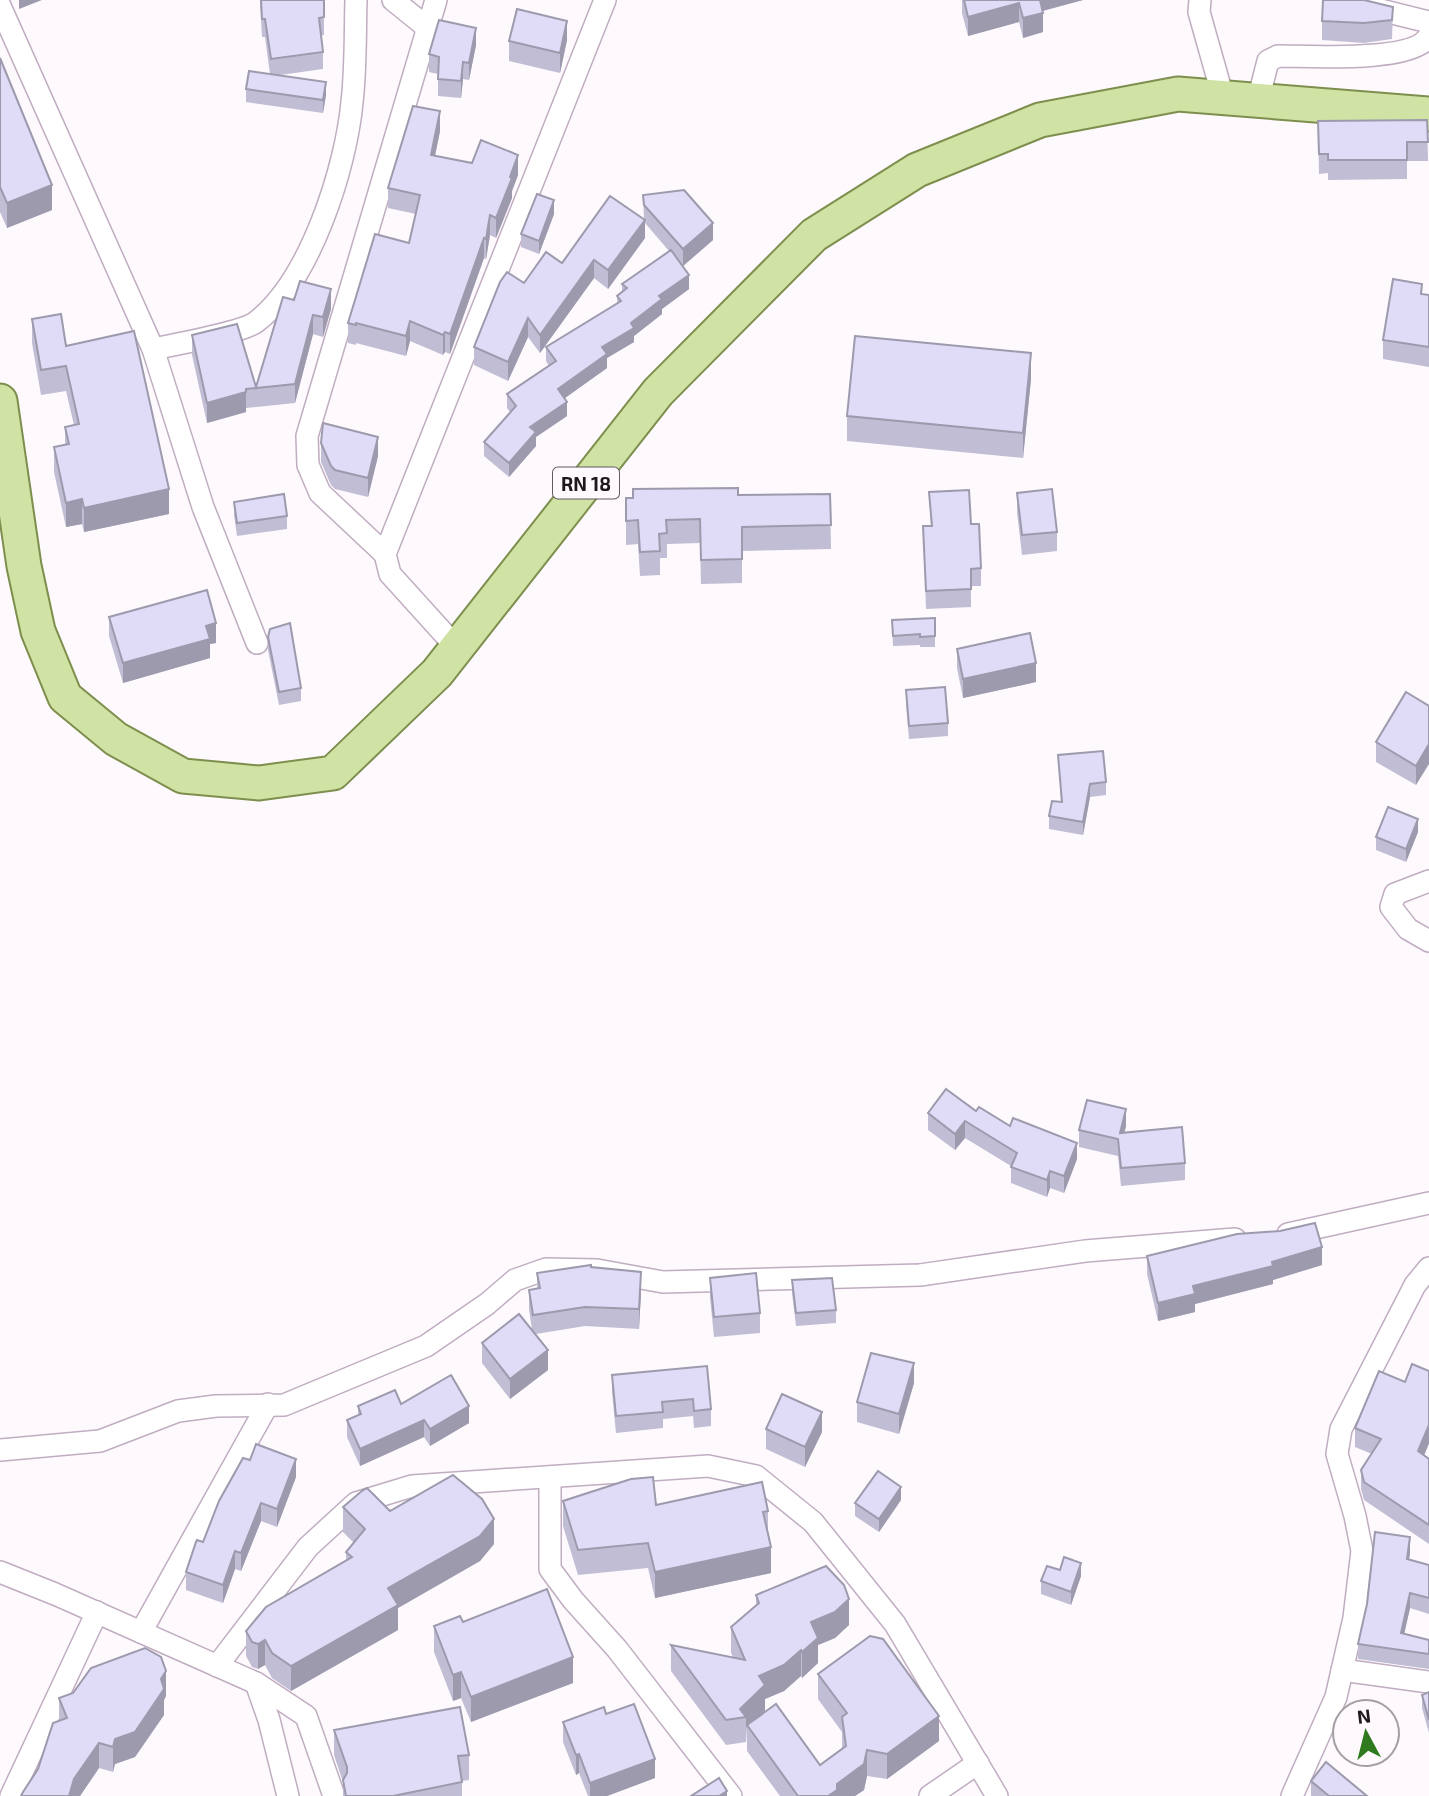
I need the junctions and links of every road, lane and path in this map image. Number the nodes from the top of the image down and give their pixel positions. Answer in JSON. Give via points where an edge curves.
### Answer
{"nodes":[{"id":1,"x":356,"y":0,"type":"edge"},
{"id":2,"x":394,"y":0,"type":"edge"},
{"id":3,"x":436,"y":0,"type":"edge"},
{"id":4,"x":605,"y":0,"type":"edge"},
{"id":5,"x":1200,"y":0,"type":"edge"},
{"id":6,"x":1340,"y":0,"type":"edge"},
{"id":7,"x":0,"y":6,"type":"edge"},
{"id":8,"x":1429,"y":22,"type":"edge"},
{"id":9,"x":429,"y":29,"type":"junction"},
{"id":10,"x":1429,"y":36,"type":"edge"},
{"id":11,"x":1223,"y":97,"type":"junction"},
{"id":12,"x":1258,"y":100,"type":"junction"},
{"id":13,"x":1429,"y":114,"type":"edge"},
{"id":14,"x":153,"y":349,"type":"junction"},
{"id":15,"x":0,"y":401,"type":"edge"},
{"id":16,"x":385,"y":554,"type":"junction"},
{"id":17,"x":257,"y":643,"type":"dead end"},
{"id":18,"x":457,"y":648,"type":"junction"},
{"id":19,"x":1429,"y":881,"type":"edge"},
{"id":20,"x":1429,"y":941,"type":"edge"},
{"id":21,"x":1429,"y":1203,"type":"edge"},
{"id":22,"x":1429,"y":1268,"type":"edge"},
{"id":23,"x":268,"y":1404,"type":"junction"},
{"id":24,"x":0,"y":1450,"type":"edge"},
{"id":25,"x":550,"y":1477,"type":"junction"},
{"id":26,"x":1,"y":1572,"type":"edge"},
{"id":27,"x":97,"y":1612,"type":"junction"},
{"id":28,"x":141,"y":1632,"type":"junction"},
{"id":29,"x":217,"y":1666,"type":"junction"},
{"id":30,"x":1342,"y":1670,"type":"junction"},
{"id":31,"x":1429,"y":1682,"type":"edge"},
{"id":32,"x":256,"y":1684,"type":"junction"},
{"id":33,"x":978,"y":1763,"type":"junction"},
{"id":34,"x":10,"y":1796,"type":"edge"},
{"id":35,"x":288,"y":1796,"type":"edge"},
{"id":36,"x":334,"y":1796,"type":"edge"},
{"id":37,"x":731,"y":1796,"type":"edge"},
{"id":38,"x":930,"y":1796,"type":"edge"},
{"id":39,"x":996,"y":1796,"type":"edge"},
{"id":40,"x":1292,"y":1796,"type":"edge"}],
"edges":[{"from":1,"to":14,"type":"street","via":[[352,103],[335,184],[312,246],[285,294],[254,324]]},
{"from":2,"to":9,"type":"street"},
{"from":3,"to":9,"type":"street"},
{"from":4,"to":16,"type":"street"},
{"from":5,"to":11,"type":"street","via":[[1199,12]]},
{"from":6,"to":8,"type":"street"},
{"from":7,"to":14,"type":"street"},
{"from":9,"to":16,"type":"street","via":[[307,436],[308,465],[320,494]]},
{"from":10,"to":12,"type":"street","via":[[1425,43],[1405,52],[1278,56],[1268,61]]},
{"from":11,"to":12,"type":"main road","number":"RN 18"},
{"from":11,"to":18,"type":"main road","number":"RN 18","via":[[1178,94],[1040,120],[917,170],[814,235],[658,392]]},
{"from":12,"to":13,"type":"main road","number":"RN 18"},
{"from":14,"to":17,"type":"street","via":[[203,508]]},
{"from":15,"to":18,"type":"main road","number":"RN 18","via":[[38,631],[65,697],[116,739],[183,776],[259,783],[333,773]]},
{"from":16,"to":18,"type":"street","via":[[390,574]]},
{"from":19,"to":20,"type":"street","via":[[1395,894],[1391,907],[1408,929]]},
{"from":21,"to":23,"type":"street","via":[[1261,1237],[1085,1251],[920,1275],[663,1282],[597,1270],[546,1269],[515,1280],[426,1346],[284,1405]]},
{"from":22,"to":30,"type":"street","via":[[1415,1285],[1341,1429],[1337,1454],[1362,1551]]},
{"from":23,"to":24,"type":"street","via":[[178,1411],[100,1441]]},
{"from":23,"to":28,"type":"street"},
{"from":25,"to":29,"type":"street","via":[[412,1486],[356,1503],[307,1547]]},
{"from":25,"to":33,"type":"street","via":[[708,1466],[755,1476],[813,1522],[895,1624]]},
{"from":25,"to":37,"type":"street","via":[[550,1569]]},
{"from":26,"to":27,"type":"street"},
{"from":27,"to":28,"type":"street"},
{"from":27,"to":34,"type":"street"},
{"from":28,"to":29,"type":"street"},
{"from":29,"to":32,"type":"street"},
{"from":30,"to":31,"type":"street"},
{"from":30,"to":40,"type":"street","via":[[1336,1697]]},
{"from":32,"to":35,"type":"street"},
{"from":32,"to":36,"type":"street","via":[[306,1716]]},
{"from":33,"to":38,"type":"street"},
{"from":33,"to":39,"type":"street"}]}
